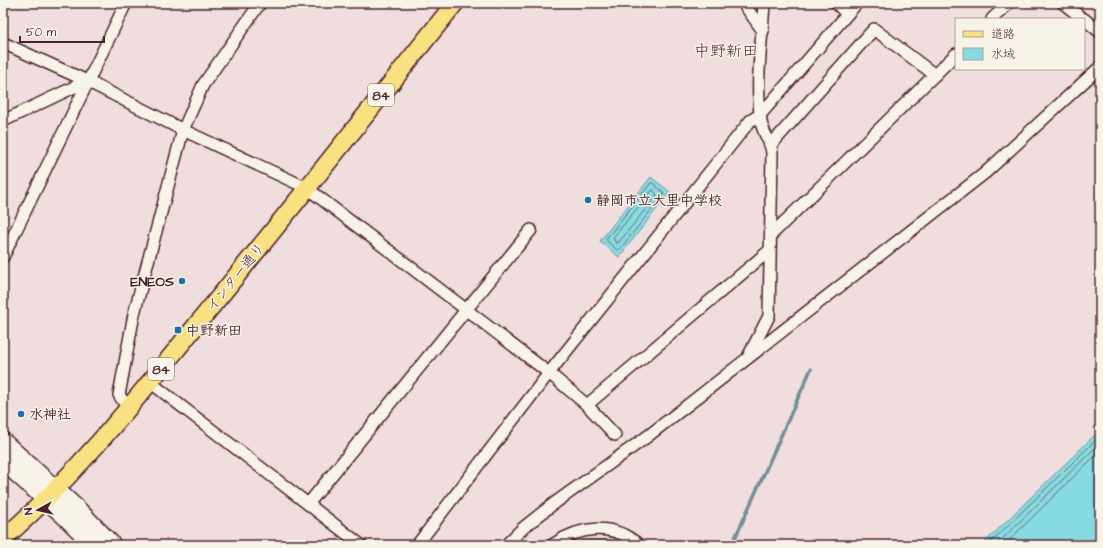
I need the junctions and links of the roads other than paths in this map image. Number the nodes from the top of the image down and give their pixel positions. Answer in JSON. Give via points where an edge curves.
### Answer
{"nodes":[{"id":1,"x":126,"y":3,"type":"edge"},
{"id":2,"x":260,"y":3,"type":"edge"},
{"id":3,"x":455,"y":3,"type":"edge"},
{"id":4,"x":744,"y":3,"type":"edge"},
{"id":5,"x":764,"y":3,"type":"edge"},
{"id":6,"x":836,"y":3,"type":"edge"},
{"id":7,"x":857,"y":3,"type":"edge"},
{"id":8,"x":1009,"y":3,"type":"edge"},
{"id":9,"x":1063,"y":3,"type":"edge"},
{"id":10,"x":847,"y":14,"type":"junction"},
{"id":11,"x":993,"y":18,"type":"edge"},
{"id":12,"x":1083,"y":18,"type":"edge"},
{"id":13,"x":1085,"y":20,"type":"edge"},
{"id":14,"x":1098,"y":28,"type":"edge"},
{"id":15,"x":763,"y":30,"type":"junction"},
{"id":16,"x":3,"y":43,"type":"edge"},
{"id":17,"x":955,"y":55,"type":"edge"},
{"id":18,"x":1100,"y":67,"type":"edge"},
{"id":19,"x":935,"y":75,"type":"junction"},
{"id":20,"x":88,"y":81,"type":"junction"},
{"id":21,"x":761,"y":114,"type":"junction"},
{"id":22,"x":3,"y":121,"type":"edge"},
{"id":23,"x":184,"y":130,"type":"junction"},
{"id":24,"x":772,"y":145,"type":"junction"},
{"id":25,"x":307,"y":188,"type":"junction"},
{"id":26,"x":531,"y":230,"type":"dead end"},
{"id":27,"x":771,"y":235,"type":"junction"},
{"id":28,"x":770,"y":250,"type":"junction"},
{"id":29,"x":3,"y":257,"type":"edge"},
{"id":30,"x":468,"y":310,"type":"junction"},
{"id":31,"x":747,"y":358,"type":"junction"},
{"id":32,"x":549,"y":372,"type":"junction"},
{"id":33,"x":150,"y":382,"type":"junction"},
{"id":34,"x":588,"y":405,"type":"junction"},
{"id":35,"x":128,"y":408,"type":"junction"},
{"id":36,"x":615,"y":435,"type":"dead end"},
{"id":37,"x":3,"y":441,"type":"edge"},
{"id":38,"x":3,"y":462,"type":"edge"},
{"id":39,"x":51,"y":494,"type":"junction"},
{"id":40,"x":309,"y":503,"type":"junction"},
{"id":41,"x":3,"y":539,"type":"edge"},
{"id":42,"x":93,"y":545,"type":"edge"},
{"id":43,"x":113,"y":545,"type":"edge"},
{"id":44,"x":361,"y":545,"type":"edge"},
{"id":45,"x":417,"y":545,"type":"edge"},
{"id":46,"x":506,"y":545,"type":"edge"},
{"id":47,"x":552,"y":545,"type":"edge"},
{"id":48,"x":639,"y":545,"type":"edge"}],
"edges":[{"from":1,"to":20,"type":"street"},
{"from":2,"to":23,"type":"street","via":[[204,85]]},
{"from":3,"to":25,"type":"main road","name":"インター通り","number":"84"},
{"from":4,"to":15,"type":"street"},
{"from":5,"to":15,"type":"street"},
{"from":6,"to":10,"type":"street"},
{"from":7,"to":10,"type":"street"},
{"from":8,"to":11,"type":"street"},
{"from":9,"to":12,"type":"street"},
{"from":10,"to":21,"type":"street"},
{"from":13,"to":14,"type":"street"},
{"from":15,"to":21,"type":"street","via":[[759,100]]},
{"from":16,"to":20,"type":"street"},
{"from":17,"to":19,"type":"street"},
{"from":18,"to":31,"type":"street","via":[[985,173]]},
{"from":19,"to":24,"type":"street","via":[[874,29]]},
{"from":19,"to":27,"type":"street"},
{"from":20,"to":22,"type":"street"},
{"from":20,"to":23,"type":"street"},
{"from":20,"to":29,"type":"street"},
{"from":21,"to":24,"type":"street","via":[[760,121]]},
{"from":21,"to":32,"type":"street","via":[[750,121]]},
{"from":23,"to":25,"type":"street"},
{"from":23,"to":35,"type":"street","via":[[134,314],[119,395]]},
{"from":24,"to":27,"type":"street"},
{"from":25,"to":30,"type":"street"},
{"from":25,"to":33,"type":"main road","name":"インター通り","number":"84"},
{"from":26,"to":30,"type":"street"},
{"from":27,"to":28,"type":"street"},
{"from":28,"to":31,"type":"street","via":[[769,316]]},
{"from":28,"to":34,"type":"street"},
{"from":30,"to":32,"type":"street"},
{"from":30,"to":40,"type":"street"},
{"from":31,"to":46,"type":"street","via":[[648,436],[552,504]]},
{"from":32,"to":34,"type":"street"},
{"from":32,"to":45,"type":"street"},
{"from":33,"to":35,"type":"main road","name":"インター通り","number":"84"},
{"from":33,"to":40,"type":"street"},
{"from":34,"to":36,"type":"street"},
{"from":35,"to":39,"type":"main road","name":"インター通り","number":"84"},
{"from":37,"to":39,"type":"street"},
{"from":38,"to":39,"type":"street"},
{"from":39,"to":41,"type":"main road","name":"インター通り","number":"84"},
{"from":39,"to":42,"type":"street"},
{"from":39,"to":43,"type":"street"},
{"from":40,"to":44,"type":"street"},
{"from":47,"to":48,"type":"street","via":[[563,537],[583,530],[600,528],[618,531]]}]}
